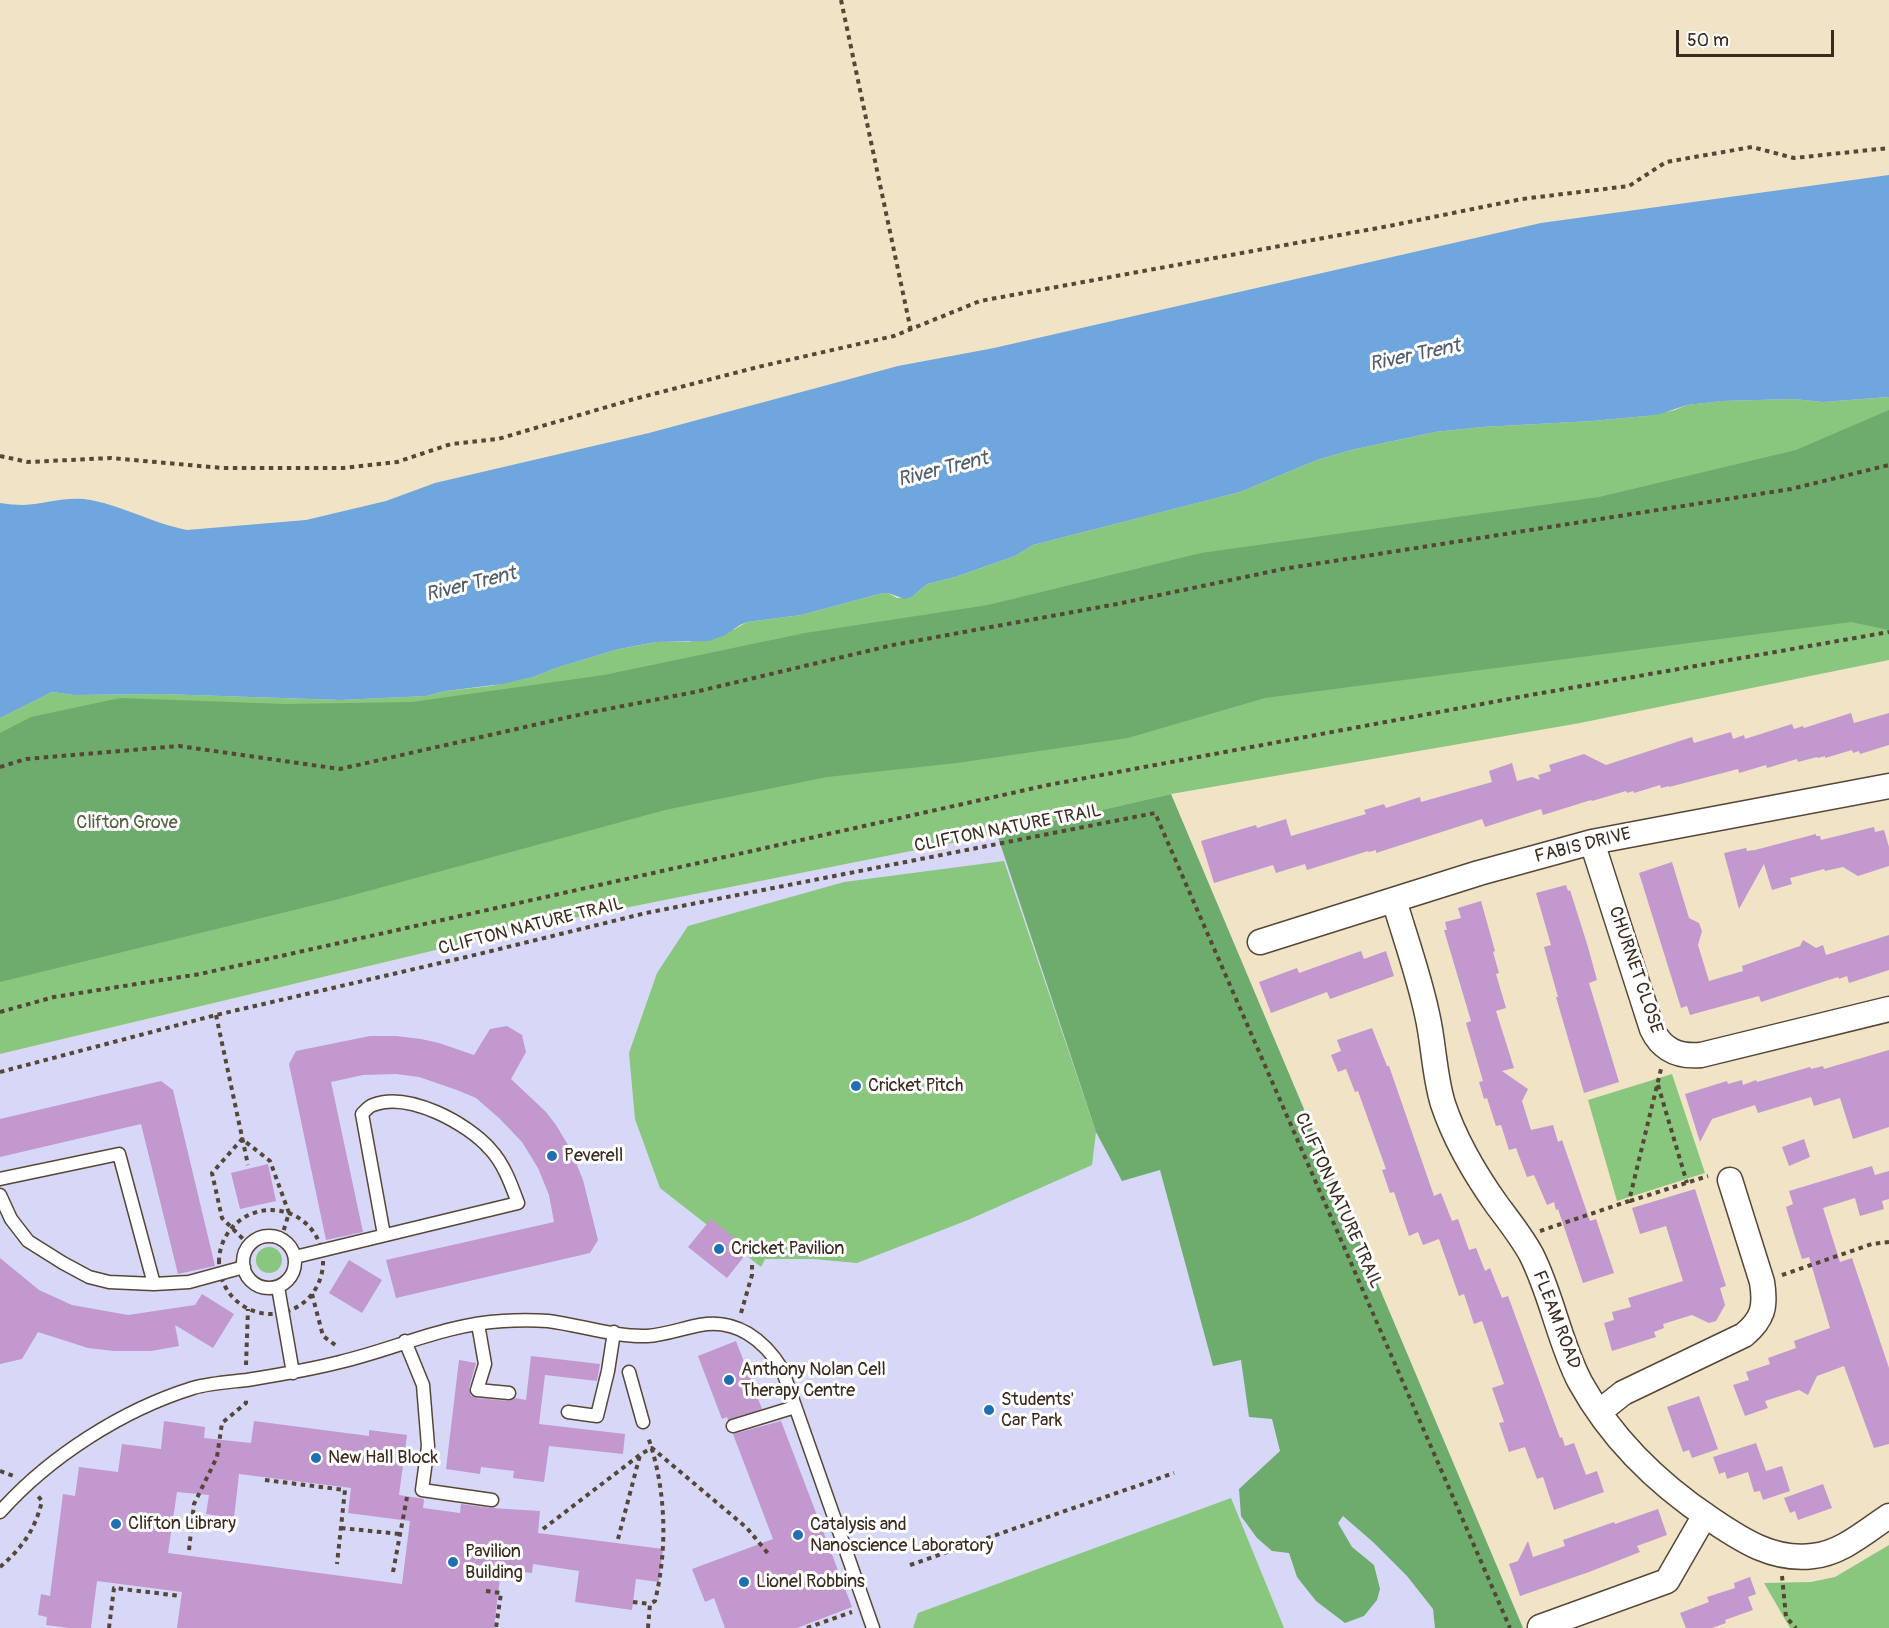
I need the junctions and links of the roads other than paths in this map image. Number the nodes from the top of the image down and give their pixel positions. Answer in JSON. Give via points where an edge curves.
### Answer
{"nodes":[{"id":1,"x":1889,"y":786,"type":"edge"},
{"id":2,"x":1592,"y":842,"type":"junction"},
{"id":3,"x":1394,"y":900,"type":"junction"},
{"id":4,"x":1260,"y":942,"type":"dead end"},
{"id":5,"x":1889,"y":1009,"type":"edge"},
{"id":6,"x":0,"y":1179,"type":"edge"},
{"id":7,"x":1741,"y":1192,"type":"road end"},
{"id":8,"x":0,"y":1195,"type":"edge"},
{"id":9,"x":384,"y":1234,"type":"junction"},
{"id":10,"x":295,"y":1257,"type":"junction"},
{"id":11,"x":244,"y":1267,"type":"junction"},
{"id":12,"x":154,"y":1284,"type":"junction"},
{"id":13,"x":278,"y":1287,"type":"junction"},
{"id":14,"x":478,"y":1324,"type":"junction"},
{"id":15,"x":614,"y":1332,"type":"junction"},
{"id":16,"x":405,"y":1341,"type":"junction"},
{"id":17,"x":628,"y":1372,"type":"dead end"},
{"id":18,"x":293,"y":1373,"type":"junction"},
{"id":19,"x":509,"y":1393,"type":"dead end"},
{"id":20,"x":795,"y":1407,"type":"junction"},
{"id":21,"x":568,"y":1412,"type":"dead end"},
{"id":22,"x":1599,"y":1413,"type":"junction"},
{"id":23,"x":733,"y":1426,"type":"dead end"},
{"id":24,"x":645,"y":1428,"type":"road end"},
{"id":25,"x":492,"y":1500,"type":"dead end"},
{"id":26,"x":0,"y":1512,"type":"edge"},
{"id":27,"x":1705,"y":1515,"type":"junction"},
{"id":28,"x":1889,"y":1516,"type":"edge"},
{"id":29,"x":1566,"y":1623,"type":"edge"},
{"id":30,"x":1540,"y":1627,"type":"edge"},
{"id":31,"x":873,"y":1628,"type":"edge"}],
"edges":[{"from":1,"to":2,"type":"street","name":"FABIS DRIVE"},
{"from":2,"to":3,"type":"street","name":"FABIS DRIVE"},
{"from":2,"to":5,"type":"street","name":"CHURNET CLOSE","via":[[1652,1029],[1666,1048],[1690,1056],[1701,1055]]},
{"from":3,"to":4,"type":"street","name":"FABIS DRIVE","via":[[1282,924]]},
{"from":3,"to":22,"type":"street","name":"FLEAM ROAD","via":[[1427,1014],[1443,1104],[1467,1158],[1533,1258],[1567,1353]]},
{"from":6,"to":12,"type":"lane","via":[[118,1154]]},
{"from":7,"to":22,"type":"street","via":[[1764,1298],[1755,1326],[1744,1335],[1623,1393]]},
{"from":8,"to":12,"type":"lane","via":[[11,1220],[28,1241],[63,1263],[89,1277],[109,1282]]},
{"from":9,"to":9,"type":"lane","via":[[507,1206],[518,1203],[507,1174],[491,1149],[470,1131],[431,1109],[397,1100],[371,1105],[363,1114]]},
{"from":9,"to":10,"type":"lane"},
{"from":10,"to":11,"type":"lane","via":[[281,1239],[258,1238],[249,1245]]},
{"from":10,"to":13,"type":"lane","via":[[292,1275]]},
{"from":11,"to":12,"type":"lane","via":[[189,1282]]},
{"from":11,"to":13,"type":"lane","via":[[250,1280],[263,1287]]},
{"from":13,"to":18,"type":"lane"},
{"from":14,"to":15,"type":"lane","via":[[546,1321]]},
{"from":14,"to":16,"type":"lane"},
{"from":14,"to":19,"type":"lane","via":[[485,1364],[477,1390]]},
{"from":15,"to":20,"type":"lane","via":[[647,1336],[722,1323],[739,1329],[772,1353]]},
{"from":15,"to":21,"type":"lane","via":[[597,1416]]},
{"from":16,"to":18,"type":"lane","via":[[343,1362]]},
{"from":16,"to":25,"type":"lane","via":[[423,1386],[428,1446],[422,1490]]},
{"from":17,"to":24,"type":"lane"},
{"from":18,"to":26,"type":"lane","via":[[194,1388],[135,1411],[76,1446]]},
{"from":20,"to":23,"type":"lane"},
{"from":20,"to":31,"type":"lane"},
{"from":22,"to":27,"type":"street","name":"FLEAM ROAD","via":[[1656,1478]]},
{"from":27,"to":28,"type":"street","name":"FLEAM ROAD","via":[[1762,1550],[1813,1556],[1831,1552]]},
{"from":27,"to":29,"type":"street","via":[[1667,1581]]},
{"from":29,"to":30,"type":"street"}]}
